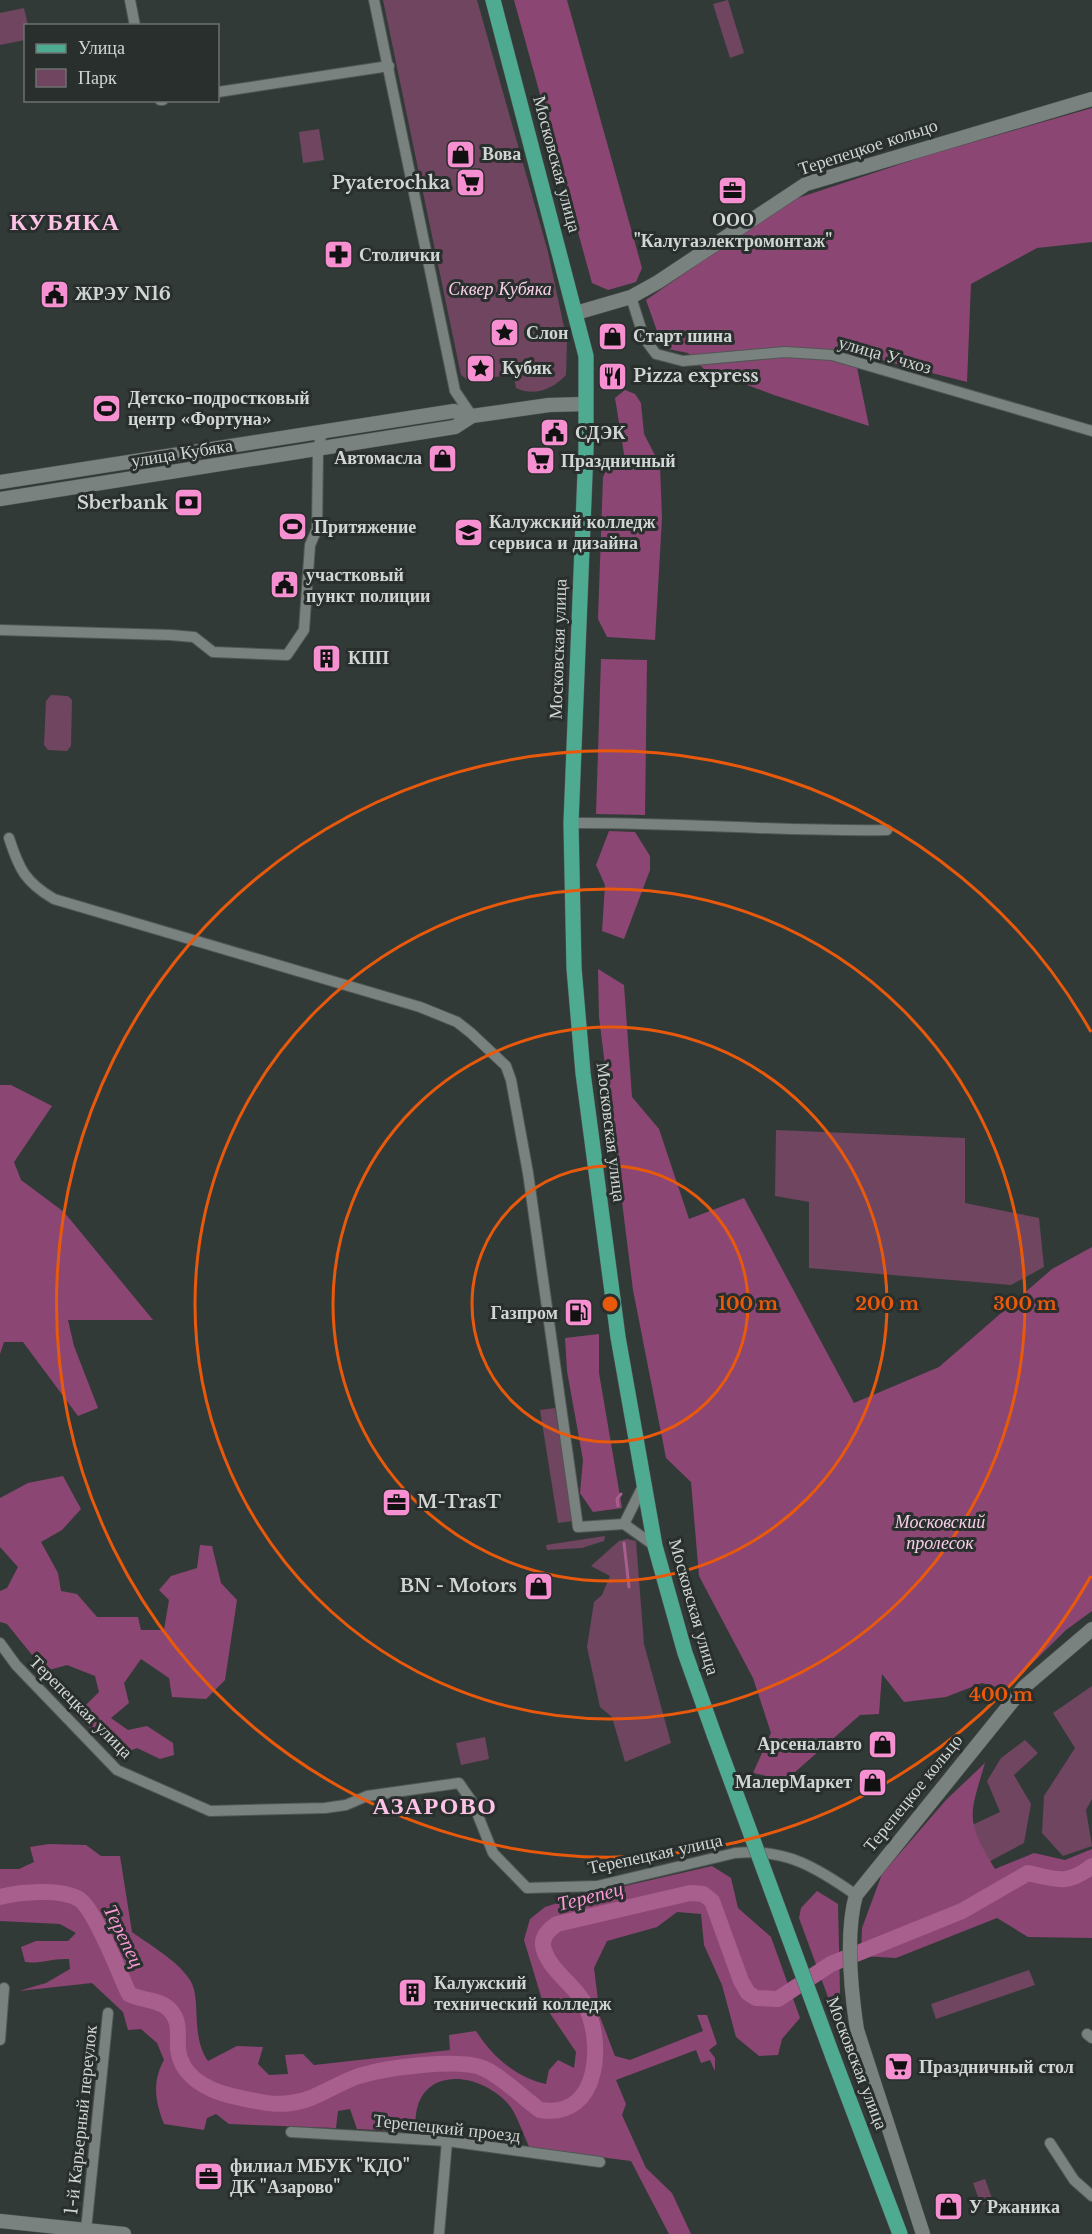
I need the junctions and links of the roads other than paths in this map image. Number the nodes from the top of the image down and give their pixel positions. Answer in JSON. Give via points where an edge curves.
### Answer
{"nodes":[{"id":1,"x":130,"y":0,"type":"edge"},
{"id":2,"x":374,"y":0,"type":"edge"},
{"id":3,"x":493,"y":0,"type":"edge"},
{"id":4,"x":135,"y":24,"type":"edge"},
{"id":5,"x":389,"y":66,"type":"junction"},
{"id":6,"x":219,"y":92,"type":"edge"},
{"id":7,"x":1092,"y":99,"type":"edge"},
{"id":8,"x":631,"y":297,"type":"junction"},
{"id":9,"x":576,"y":314,"type":"junction"},
{"id":10,"x":586,"y":404,"type":"junction"},
{"id":11,"x":472,"y":416,"type":"junction"},
{"id":12,"x":1092,"y":431,"type":"edge"},
{"id":13,"x":322,"y":432,"type":"junction"},
{"id":14,"x":318,"y":449,"type":"junction"},
{"id":15,"x":0,"y":482,"type":"edge"},
{"id":16,"x":0,"y":499,"type":"edge"},
{"id":17,"x":0,"y":630,"type":"edge"},
{"id":18,"x":571,"y":823,"type":"junction"},
{"id":19,"x":887,"y":830,"type":"dead end"},
{"id":20,"x":9,"y":838,"type":"dead end"},
{"id":21,"x":644,"y":1484,"type":"junction"},
{"id":22,"x":624,"y":1524,"type":"junction"},
{"id":23,"x":655,"y":1546,"type":"junction"},
{"id":24,"x":1092,"y":1629,"type":"edge"},
{"id":25,"x":0,"y":1643,"type":"edge"},
{"id":26,"x":856,"y":1895,"type":"junction"},
{"id":27,"x":4,"y":1988,"type":"dead end"},
{"id":28,"x":108,"y":2013,"type":"dead end"},
{"id":29,"x":0,"y":2040,"type":"edge"},
{"id":30,"x":291,"y":2132,"type":"dead end"},
{"id":31,"x":447,"y":2140,"type":"junction"},
{"id":32,"x":1050,"y":2143,"type":"dead end"},
{"id":33,"x":600,"y":2162,"type":"dead end"},
{"id":34,"x":1092,"y":2196,"type":"edge"},
{"id":35,"x":0,"y":2221,"type":"edge"},
{"id":36,"x":86,"y":2230,"type":"junction"},
{"id":37,"x":124,"y":2234,"type":"edge"},
{"id":38,"x":439,"y":2234,"type":"edge"},
{"id":39,"x":900,"y":2234,"type":"edge"},
{"id":40,"x":924,"y":2234,"type":"edge"}],
"edges":[{"from":1,"to":4,"type":"street"},
{"from":2,"to":5,"type":"street"},
{"from":3,"to":9,"type":"main road","name":"Московская улица"},
{"from":5,"to":6,"type":"street"},
{"from":5,"to":11,"type":"street","via":[[455,391]]},
{"from":7,"to":8,"type":"street","name":"Терепецкое кольцо","via":[[806,184]]},
{"from":8,"to":9,"type":"street","name":"Терепецкое кольцо"},
{"from":8,"to":12,"type":"street","name":"улица Учхоз","via":[[644,338],[656,354],[683,361],[785,352],[832,355]]},
{"from":9,"to":10,"type":"main road","name":"Московская улица","via":[[586,356]]},
{"from":10,"to":11,"type":"street","name":"улица Кубяка"},
{"from":10,"to":18,"type":"main road","name":"Московская улица"},
{"from":11,"to":13,"type":"street","name":"улица Кубяка","via":[[454,411]]},
{"from":11,"to":14,"type":"street","name":"улица Кубяка","via":[[455,427]]},
{"from":13,"to":14,"type":"street"},
{"from":13,"to":15,"type":"street","name":"улица Кубяка"},
{"from":14,"to":16,"type":"street","name":"улица Кубяка"},
{"from":14,"to":17,"type":"street","via":[[317,529],[310,545],[304,630],[287,655],[213,652],[194,638],[170,635]]},
{"from":18,"to":19,"type":"street"},
{"from":18,"to":21,"type":"main road","name":"Московская улица","via":[[574,968],[583,1073],[618,1337]]},
{"from":20,"to":22,"type":"street","via":[[25,877],[54,899],[420,1007],[457,1022],[506,1066],[528,1173],[578,1527]]},
{"from":21,"to":22,"type":"street"},
{"from":21,"to":23,"type":"main road","name":"Московская улица"},
{"from":22,"to":23,"type":"street"},
{"from":23,"to":39,"type":"main road","name":"Московская улица","bridge":true,"via":[[685,1653]]},
{"from":24,"to":26,"type":"street","name":"Терепецкое кольцо","via":[[1024,1687]]},
{"from":25,"to":26,"type":"street","name":"Терепецкая улица","via":[[16,1665],[117,1770],[210,1811],[325,1809],[367,1796],[459,1783],[473,1803],[492,1853],[527,1888],[597,1886],[757,1851],[814,1866]]},
{"from":26,"to":40,"type":"street","name":"Терепецкое кольцо","via":[[851,1913],[857,2030]]},
{"from":27,"to":29,"type":"street"},
{"from":28,"to":36,"type":"street","name":"1-й Карьерный переулок"},
{"from":30,"to":31,"type":"street","name":"Терепецкий проезд"},
{"from":31,"to":33,"type":"street","name":"Терепецкий проезд"},
{"from":31,"to":38,"type":"street"},
{"from":32,"to":34,"type":"street","via":[[1074,2180]]},
{"from":35,"to":36,"type":"street"},
{"from":36,"to":37,"type":"street"}]}
